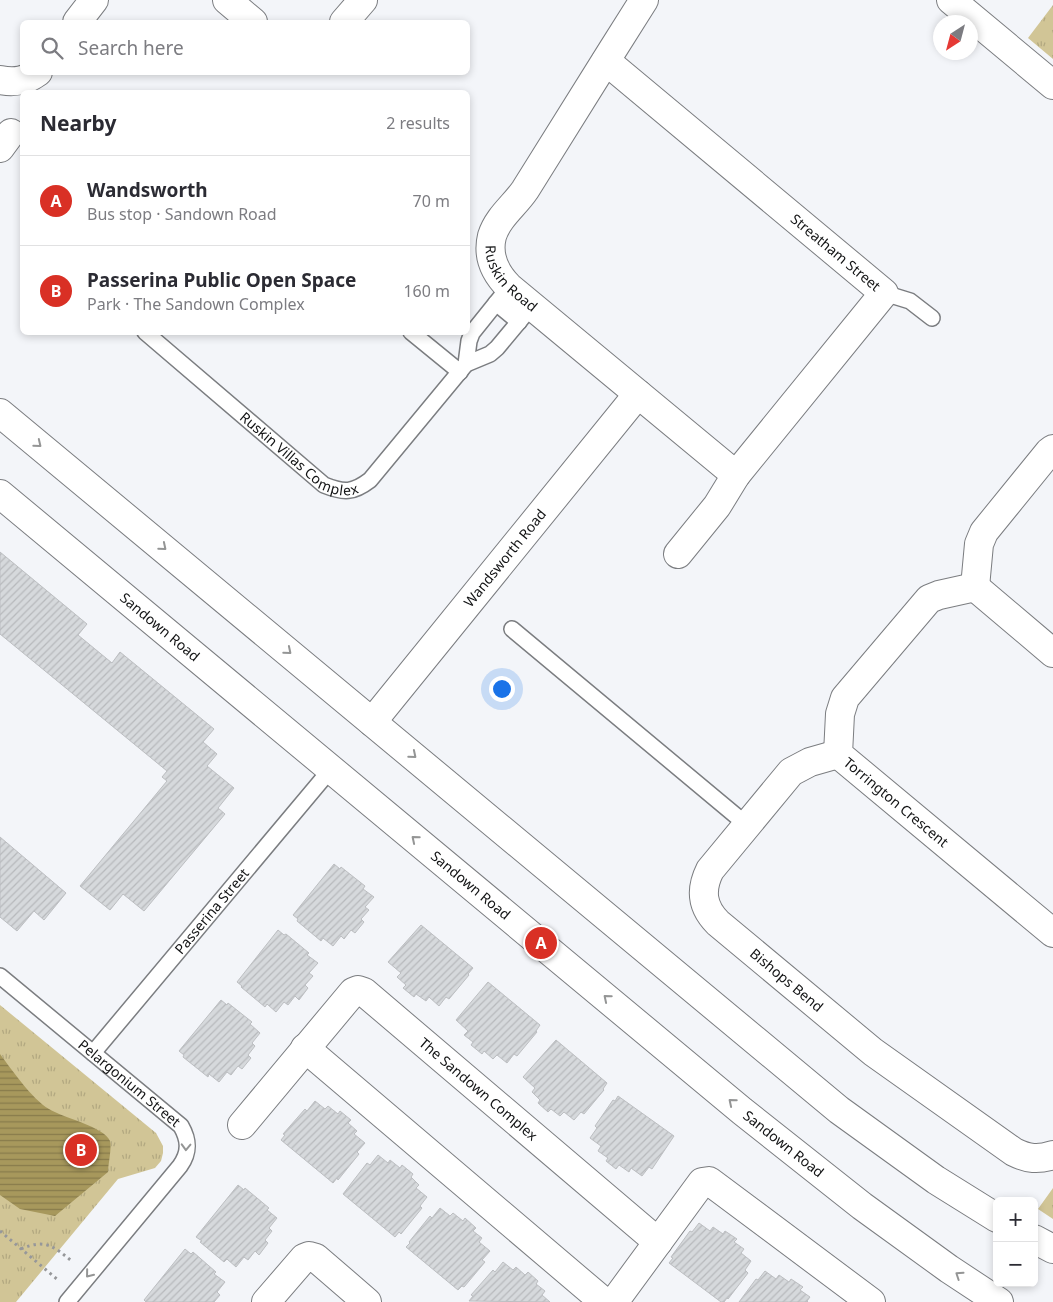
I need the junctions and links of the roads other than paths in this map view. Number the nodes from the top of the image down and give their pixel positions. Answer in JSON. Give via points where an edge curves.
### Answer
{"nodes":[{"id":1,"x":94,"y":0,"type":"edge"},
{"id":2,"x":227,"y":0,"type":"edge"},
{"id":3,"x":363,"y":0,"type":"edge"},
{"id":4,"x":644,"y":0,"type":"edge"},
{"id":5,"x":951,"y":0,"type":"edge"},
{"id":6,"x":79,"y":20,"type":"edge"},
{"id":7,"x":250,"y":20,"type":"edge"},
{"id":8,"x":346,"y":20,"type":"edge"},
{"id":9,"x":606,"y":61,"type":"junction"},
{"id":10,"x":32,"y":75,"type":"edge"},
{"id":11,"x":0,"y":80,"type":"edge"},
{"id":12,"x":1053,"y":85,"type":"edge"},
{"id":13,"x":884,"y":293,"type":"junction"},
{"id":14,"x":503,"y":295,"type":"junction"},
{"id":15,"x":525,"y":314,"type":"junction"},
{"id":16,"x":932,"y":318,"type":"dead end"},
{"id":17,"x":148,"y":335,"type":"edge"},
{"id":18,"x":415,"y":335,"type":"edge"},
{"id":19,"x":463,"y":368,"type":"junction"},
{"id":20,"x":638,"y":394,"type":"junction"},
{"id":21,"x":0,"y":412,"type":"edge"},
{"id":22,"x":1053,"y":449,"type":"edge"},
{"id":23,"x":736,"y":475,"type":"junction"},
{"id":24,"x":0,"y":494,"type":"edge"},
{"id":25,"x":678,"y":554,"type":"dead end"},
{"id":26,"x":974,"y":588,"type":"junction"},
{"id":27,"x":512,"y":629,"type":"dead end"},
{"id":28,"x":1053,"y":653,"type":"edge"},
{"id":29,"x":372,"y":722,"type":"junction"},
{"id":30,"x":838,"y":754,"type":"junction"},
{"id":31,"x":331,"y":769,"type":"junction"},
{"id":32,"x":747,"y":825,"type":"junction"},
{"id":33,"x":1053,"y":933,"type":"edge"},
{"id":34,"x":0,"y":976,"type":"edge"},
{"id":35,"x":305,"y":1048,"type":"junction"},
{"id":36,"x":93,"y":1053,"type":"junction"},
{"id":37,"x":242,"y":1125,"type":"dead end"},
{"id":38,"x":1053,"y":1155,"type":"edge"},
{"id":39,"x":993,"y":1216,"type":"edge"},
{"id":40,"x":1038,"y":1241,"type":"edge"},
{"id":41,"x":658,"y":1242,"type":"junction"},
{"id":42,"x":1053,"y":1249,"type":"edge"},
{"id":43,"x":70,"y":1297,"type":"edge"},
{"id":44,"x":266,"y":1302,"type":"edge"},
{"id":45,"x":367,"y":1302,"type":"edge"},
{"id":46,"x":604,"y":1302,"type":"edge"},
{"id":47,"x":614,"y":1302,"type":"edge"},
{"id":48,"x":871,"y":1302,"type":"edge"},
{"id":49,"x":999,"y":1302,"type":"edge"}],
"edges":[{"from":1,"to":6,"type":"street"},
{"from":2,"to":7,"type":"street"},
{"from":3,"to":8,"type":"street"},
{"from":4,"to":9,"type":"street","name":"Ruskin Road"},
{"from":5,"to":12,"type":"street"},
{"from":9,"to":13,"type":"street","name":"Streatham Street"},
{"from":9,"to":14,"type":"street","name":"Ruskin Road","via":[[522,194],[497,224],[490,245]]},
{"from":10,"to":11,"type":"street","via":[[21,81]]},
{"from":13,"to":16,"type":"lane","via":[[910,300]]},
{"from":13,"to":23,"type":"street","name":"Streatham Street"},
{"from":14,"to":15,"type":"street","name":"Ruskin Road"},
{"from":14,"to":19,"type":"lane","via":[[472,333]]},
{"from":15,"to":19,"type":"lane","name":"Ruskin Villas Complex","via":[[497,348]]},
{"from":15,"to":20,"type":"street","name":"Ruskin Road"},
{"from":17,"to":19,"type":"lane","name":"Ruskin Villas Complex","via":[[324,486],[336,490],[359,489],[370,480]]},
{"from":18,"to":19,"type":"lane"},
{"from":20,"to":23,"type":"street","name":"Ruskin Road"},
{"from":20,"to":29,"type":"street","name":"Wandsworth Road"},
{"from":21,"to":29,"type":"street","one_way":true},
{"from":22,"to":26,"type":"street","via":[[984,532],[979,544]]},
{"from":23,"to":25,"type":"street","name":"Streatham Street","via":[[717,506]]},
{"from":24,"to":31,"type":"street","name":"Sandown Road"},
{"from":26,"to":28,"type":"street"},
{"from":26,"to":30,"type":"street","name":"Torrington Crescent","via":[[929,599],[844,698]]},
{"from":27,"to":32,"type":"lane"},
{"from":29,"to":39,"type":"street","one_way":true,"via":[[839,1110],[936,1180]]},
{"from":30,"to":32,"type":"street","name":"Bishops Bend","via":[[810,762],[791,772]]},
{"from":30,"to":33,"type":"street","name":"Torrington Crescent"},
{"from":31,"to":36,"type":"lane","name":"Passerina Street"},
{"from":49,"to":31,"type":"street","name":"Sandown Road","one_way":true,"via":[[862,1206],[735,1105]]},
{"from":32,"to":38,"type":"street","name":"Bishops Bend","via":[[706,879],[704,899],[711,916],[873,1052],[1014,1152],[1033,1159]]},
{"from":34,"to":36,"type":"lane","name":"Pelargonium Street"},
{"from":35,"to":37,"type":"street","name":"The Sandown Complex"},
{"from":35,"to":41,"type":"street","name":"The Sandown Complex","via":[[353,992],[364,992]]},
{"from":35,"to":46,"type":"street"},
{"from":36,"to":43,"type":"lane","name":"Pelargonium Street","one_way":true,"via":[[180,1126],[188,1143],[180,1166]]},
{"from":40,"to":42,"type":"street"},
{"from":41,"to":47,"type":"street"},
{"from":41,"to":48,"type":"street","via":[[702,1182],[709,1181]]},
{"from":44,"to":45,"type":"street","via":[[304,1258],[310,1256]]}]}
